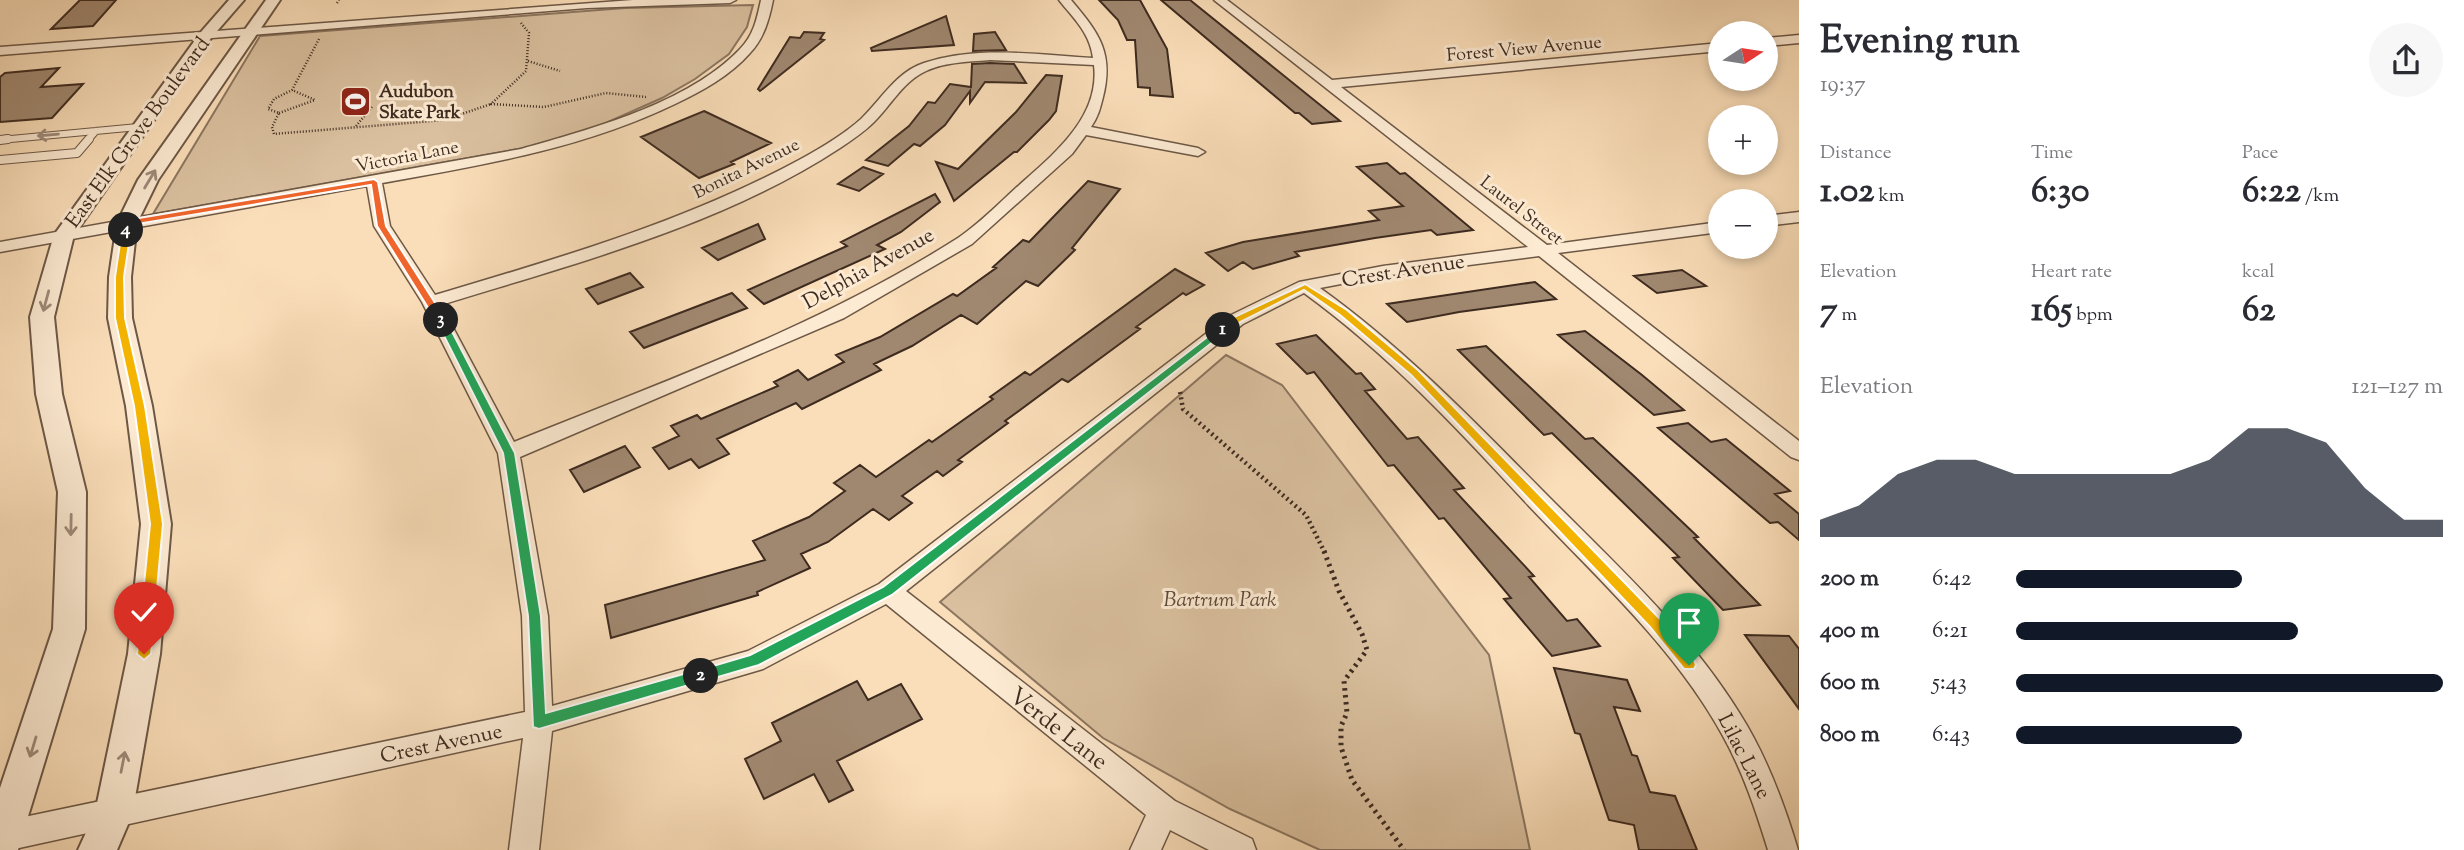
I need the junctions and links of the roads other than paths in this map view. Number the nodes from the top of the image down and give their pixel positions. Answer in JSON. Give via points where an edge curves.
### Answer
{"nodes":[{"id":1,"x":237,"y":0,"type":"edge"},
{"id":2,"x":273,"y":0,"type":"edge"},
{"id":3,"x":730,"y":0,"type":"edge"},
{"id":4,"x":767,"y":0,"type":"edge"},
{"id":5,"x":1065,"y":0,"type":"edge"},
{"id":6,"x":1220,"y":0,"type":"edge"},
{"id":7,"x":587,"y":2,"type":"edge"},
{"id":8,"x":550,"y":4,"type":"edge"},
{"id":9,"x":249,"y":32,"type":"junction"},
{"id":10,"x":206,"y":35,"type":"junction"},
{"id":11,"x":1799,"y":39,"type":"edge"},
{"id":12,"x":1778,"y":42,"type":"edge"},
{"id":13,"x":1708,"y":48,"type":"edge"},
{"id":14,"x":0,"y":51,"type":"edge"},
{"id":15,"x":1101,"y":62,"type":"junction"},
{"id":16,"x":1331,"y":84,"type":"junction"},
{"id":17,"x":138,"y":127,"type":"junction"},
{"id":18,"x":1083,"y":130,"type":"junction"},
{"id":19,"x":96,"y":131,"type":"junction"},
{"id":20,"x":0,"y":139,"type":"edge"},
{"id":21,"x":1198,"y":152,"type":"dead end"},
{"id":22,"x":0,"y":160,"type":"edge"},
{"id":23,"x":374,"y":182,"type":"junction"},
{"id":24,"x":1799,"y":217,"type":"edge"},
{"id":25,"x":1778,"y":220,"type":"edge"},
{"id":26,"x":127,"y":223,"type":"junction"},
{"id":27,"x":1708,"y":229,"type":"edge"},
{"id":28,"x":64,"y":235,"type":"junction"},
{"id":29,"x":0,"y":247,"type":"edge"},
{"id":30,"x":1542,"y":250,"type":"junction"},
{"id":31,"x":1305,"y":286,"type":"junction"},
{"id":32,"x":432,"y":302,"type":"junction"},
{"id":33,"x":1799,"y":452,"type":"edge"},
{"id":34,"x":509,"y":453,"type":"junction"},
{"id":35,"x":887,"y":591,"type":"junction"},
{"id":36,"x":539,"y":722,"type":"junction"},
{"id":37,"x":1164,"y":811,"type":"junction"},
{"id":38,"x":113,"y":814,"type":"junction"},
{"id":39,"x":3,"y":841,"type":"edge"},
{"id":40,"x":97,"y":850,"type":"edge"},
{"id":41,"x":524,"y":850,"type":"edge"},
{"id":42,"x":1145,"y":850,"type":"edge"},
{"id":43,"x":1241,"y":850,"type":"edge"},
{"id":44,"x":1783,"y":850,"type":"edge"}],
"edges":[{"from":1,"to":10,"type":"street","name":"East Elk Grove Boulevard"},
{"from":2,"to":9,"type":"street","name":"East Elk Grove Boulevard"},
{"from":3,"to":7,"type":"street"},
{"from":4,"to":23,"type":"street","name":"Victoria Lane","via":[[761,28],[741,55],[666,103],[601,131],[523,153]]},
{"from":5,"to":15,"type":"street","name":"Delphia Avenue","via":[[1089,28]]},
{"from":6,"to":16,"type":"street","name":"Laurel Street"},
{"from":7,"to":8,"type":"street"},
{"from":8,"to":9,"type":"street"},
{"from":9,"to":10,"type":"street"},
{"from":26,"to":9,"type":"street","name":"East Elk Grove Boulevard","one_way":true,"via":[[148,180]]},
{"from":10,"to":14,"type":"street"},
{"from":10,"to":17,"type":"street","name":"East Elk Grove Boulevard"},
{"from":11,"to":12,"type":"street"},
{"from":13,"to":16,"type":"street","name":"Forest View Avenue"},
{"from":15,"to":18,"type":"street","name":"Delphia Avenue","via":[[1101,88]]},
{"from":15,"to":32,"type":"street","name":"Bonita Avenue","via":[[978,58],[927,66],[911,75],[860,126],[790,171],[684,219]]},
{"from":16,"to":30,"type":"street","name":"Laurel Street"},
{"from":17,"to":19,"type":"lane"},
{"from":17,"to":28,"type":"street","name":"East Elk Grove Boulevard"},
{"from":18,"to":21,"type":"street"},
{"from":18,"to":34,"type":"street","name":"Delphia Avenue","via":[[1067,151],[966,240],[837,314]]},
{"from":19,"to":20,"type":"lane","one_way":true},
{"from":19,"to":22,"type":"lane","via":[[78,153]]},
{"from":23,"to":26,"type":"street","name":"Victoria Lane"},
{"from":23,"to":32,"type":"street","via":[[382,226]]},
{"from":24,"to":25,"type":"street"},
{"from":26,"to":28,"type":"street","name":"Victoria Lane"},
{"from":38,"to":26,"type":"street","name":"East Elk Grove Boulevard","one_way":true,"via":[[144,654],[156,524],[139,406],[120,318]]},
{"from":27,"to":30,"type":"street","name":"Crest Avenue"},
{"from":28,"to":29,"type":"street","name":"Victoria Lane"},
{"from":28,"to":39,"type":"street","name":"East Elk Grove Boulevard","one_way":true,"via":[[41,317],[49,394],[72,492],[69,629]]},
{"from":30,"to":31,"type":"street","name":"Crest Avenue"},
{"from":30,"to":33,"type":"street","name":"Laurel Street"},
{"from":31,"to":35,"type":"street","name":"Crest Avenue","via":[[1236,320]]},
{"from":31,"to":44,"type":"street","name":"Lilac Lane","via":[[1415,373],[1655,623],[1724,711],[1770,803]]},
{"from":32,"to":34,"type":"street"},
{"from":34,"to":36,"type":"street","via":[[535,616]]},
{"from":35,"to":36,"type":"street","name":"Crest Avenue","via":[[754,661]]},
{"from":35,"to":37,"type":"street","name":"Verde Lane"},
{"from":36,"to":38,"type":"street","name":"Crest Avenue"},
{"from":36,"to":41,"type":"street"},
{"from":37,"to":42,"type":"street"},
{"from":37,"to":43,"type":"street","name":"Verde Lane"},
{"from":38,"to":39,"type":"street","name":"Crest Avenue"},
{"from":38,"to":40,"type":"street","name":"East Elk Grove Boulevard"}]}
